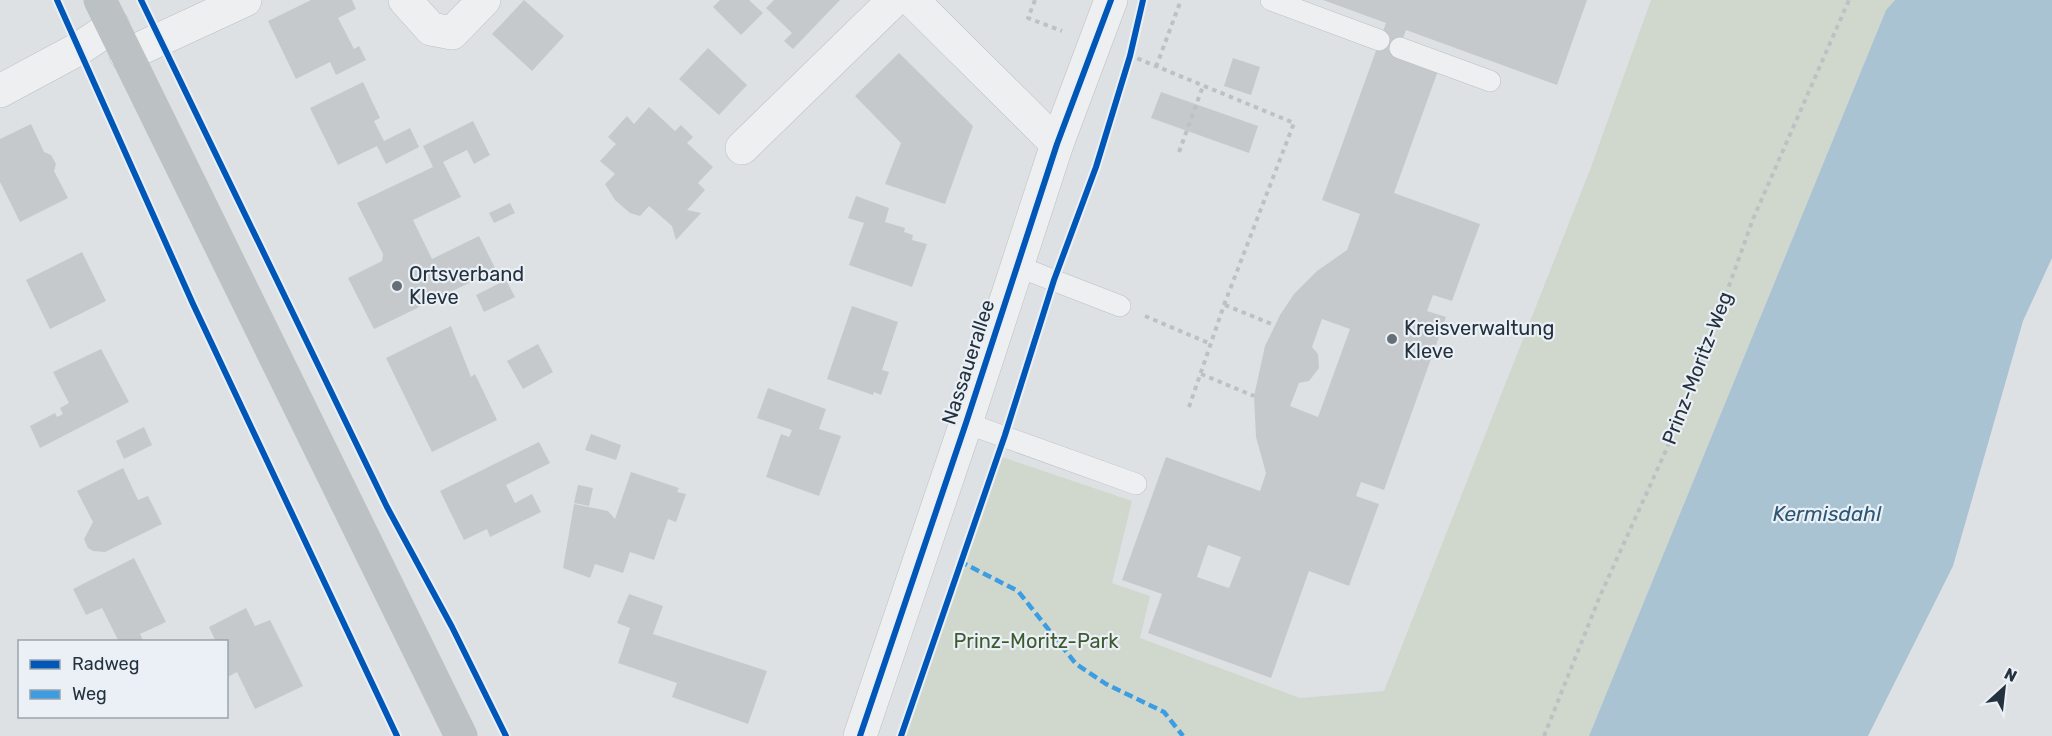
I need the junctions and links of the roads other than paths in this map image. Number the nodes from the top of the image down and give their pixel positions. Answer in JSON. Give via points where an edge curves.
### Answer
{"nodes":[{"id":1,"x":245,"y":0,"type":"edge"},
{"id":2,"x":405,"y":0,"type":"edge"},
{"id":3,"x":484,"y":0,"type":"edge"},
{"id":4,"x":894,"y":0,"type":"edge"},
{"id":5,"x":912,"y":0,"type":"edge"},
{"id":6,"x":1111,"y":0,"type":"edge"},
{"id":7,"x":1271,"y":0,"type":"edge"},
{"id":8,"x":113,"y":27,"type":"edge"},
{"id":9,"x":1379,"y":40,"type":"dead end"},
{"id":10,"x":1400,"y":48,"type":"dead end"},
{"id":11,"x":1490,"y":81,"type":"dead end"},
{"id":12,"x":0,"y":91,"type":"edge"},
{"id":13,"x":1057,"y":144,"type":"junction"},
{"id":14,"x":742,"y":148,"type":"dead end"},
{"id":15,"x":1017,"y":266,"type":"junction"},
{"id":16,"x":1120,"y":306,"type":"road end"},
{"id":17,"x":966,"y":423,"type":"junction"},
{"id":18,"x":1136,"y":484,"type":"dead end"},
{"id":19,"x":461,"y":736,"type":"edge"},
{"id":20,"x":860,"y":736,"type":"edge"}],
"edges":[{"from":1,"to":8,"type":"street"},
{"from":2,"to":3,"type":"street","via":[[431,29],[452,33]]},
{"from":4,"to":14,"type":"street"},
{"from":5,"to":13,"type":"street"},
{"from":6,"to":13,"type":"street","name":"Nassauerallee"},
{"from":7,"to":9,"type":"lane"},
{"from":8,"to":12,"type":"street"},
{"from":8,"to":19,"type":"main road"},
{"from":10,"to":11,"type":"lane"},
{"from":13,"to":15,"type":"street","name":"Nassauerallee"},
{"from":15,"to":16,"type":"lane"},
{"from":15,"to":17,"type":"street","name":"Nassauerallee"},
{"from":17,"to":18,"type":"lane"},
{"from":17,"to":20,"type":"street","name":"Nassauerallee"}]}
